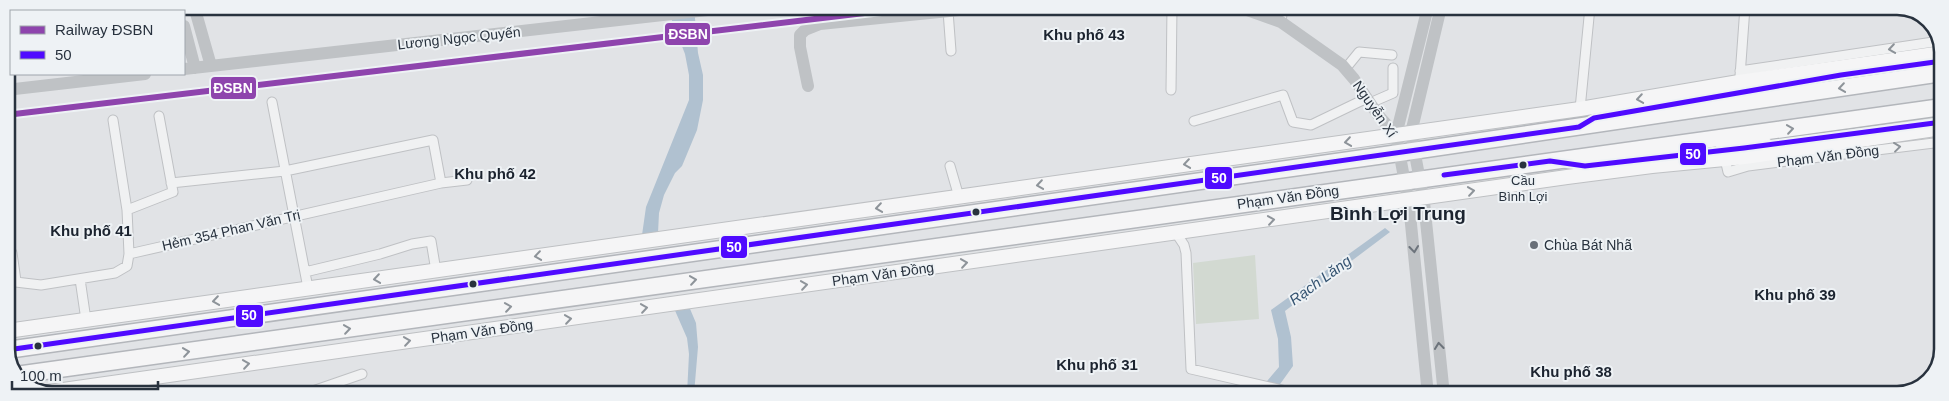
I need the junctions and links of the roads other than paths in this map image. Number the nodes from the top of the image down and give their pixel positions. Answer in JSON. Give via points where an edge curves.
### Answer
{"nodes":[{"id":1,"x":197,"y":15,"type":"edge"},
{"id":2,"x":662,"y":15,"type":"edge"},
{"id":3,"x":909,"y":15,"type":"edge"},
{"id":4,"x":948,"y":15,"type":"edge"},
{"id":5,"x":1172,"y":15,"type":"edge"},
{"id":6,"x":1261,"y":15,"type":"edge"},
{"id":7,"x":1282,"y":15,"type":"edge"},
{"id":8,"x":1426,"y":15,"type":"edge"},
{"id":9,"x":1439,"y":15,"type":"edge"},
{"id":10,"x":1589,"y":15,"type":"edge"},
{"id":11,"x":1745,"y":15,"type":"edge"},
{"id":12,"x":1281,"y":22,"type":"junction"},
{"id":13,"x":185,"y":35,"type":"edge"},
{"id":14,"x":1933,"y":43,"type":"edge"},
{"id":15,"x":951,"y":51,"type":"dead end"},
{"id":16,"x":1934,"y":54,"type":"edge"},
{"id":17,"x":1392,"y":55,"type":"dead end"},
{"id":18,"x":1934,"y":62,"type":"edge"},
{"id":19,"x":211,"y":66,"type":"junction"},
{"id":20,"x":1346,"y":68,"type":"junction"},
{"id":21,"x":1392,"y":68,"type":"dead end"},
{"id":22,"x":189,"y":69,"type":"edge"},
{"id":23,"x":1934,"y":74,"type":"edge"},
{"id":24,"x":137,"y":75,"type":"edge"},
{"id":25,"x":808,"y":86,"type":"dead end"},
{"id":26,"x":1741,"y":87,"type":"junction"},
{"id":27,"x":15,"y":89,"type":"edge"},
{"id":28,"x":1171,"y":90,"type":"dead end"},
{"id":29,"x":1369,"y":100,"type":"junction"},
{"id":30,"x":272,"y":102,"type":"dead end"},
{"id":31,"x":1580,"y":109,"type":"junction"},
{"id":32,"x":1934,"y":109,"type":"edge"},
{"id":33,"x":159,"y":116,"type":"dead end"},
{"id":34,"x":113,"y":120,"type":"dead end"},
{"id":35,"x":1194,"y":121,"type":"dead end"},
{"id":36,"x":1934,"y":123,"type":"edge"},
{"id":37,"x":1580,"y":127,"type":"junction"},
{"id":38,"x":1934,"y":129,"type":"edge"},
{"id":39,"x":1411,"y":133,"type":"junction"},
{"id":40,"x":1396,"y":135,"type":"junction"},
{"id":41,"x":1934,"y":143,"type":"edge"},
{"id":42,"x":1744,"y":147,"type":"junction"},
{"id":43,"x":1407,"y":152,"type":"junction"},
{"id":44,"x":1726,"y":165,"type":"junction"},
{"id":45,"x":950,"y":166,"type":"dead end"},
{"id":46,"x":285,"y":171,"type":"junction"},
{"id":47,"x":467,"y":180,"type":"dead end"},
{"id":48,"x":1412,"y":180,"type":"junction"},
{"id":49,"x":171,"y":183,"type":"junction"},
{"id":50,"x":441,"y":183,"type":"junction"},
{"id":51,"x":959,"y":197,"type":"junction"},
{"id":52,"x":1423,"y":198,"type":"junction"},
{"id":53,"x":1408,"y":200,"type":"junction"},
{"id":54,"x":1241,"y":204,"type":"junction"},
{"id":55,"x":127,"y":210,"type":"junction"},
{"id":56,"x":294,"y":216,"type":"junction"},
{"id":57,"x":1244,"y":223,"type":"junction"},
{"id":58,"x":1176,"y":233,"type":"junction"},
{"id":59,"x":129,"y":254,"type":"junction"},
{"id":60,"x":436,"y":270,"type":"junction"},
{"id":61,"x":305,"y":272,"type":"junction"},
{"id":62,"x":80,"y":278,"type":"junction"},
{"id":63,"x":15,"y":282,"type":"edge"},
{"id":64,"x":308,"y":288,"type":"junction"},
{"id":65,"x":437,"y":289,"type":"junction"},
{"id":66,"x":86,"y":320,"type":"junction"},
{"id":67,"x":57,"y":324,"type":"junction"},
{"id":68,"x":15,"y":330,"type":"edge"},
{"id":69,"x":60,"y":343,"type":"junction"},
{"id":70,"x":15,"y":349,"type":"edge"},
{"id":71,"x":362,"y":374,"type":"dead end"},
{"id":72,"x":26,"y":375,"type":"edge"},
{"id":73,"x":92,"y":386,"type":"edge"},
{"id":74,"x":327,"y":386,"type":"edge"},
{"id":75,"x":1268,"y":386,"type":"edge"},
{"id":76,"x":1427,"y":386,"type":"edge"},
{"id":77,"x":1443,"y":386,"type":"edge"}],
"edges":[{"from":1,"to":19,"type":"street"},
{"from":2,"to":19,"type":"street","name":"Lương Ngọc Quyến"},
{"from":3,"to":25,"type":"street","via":[[820,24],[805,30],[800,35],[800,47]]},
{"from":4,"to":15,"type":"street"},
{"from":5,"to":28,"type":"street"},
{"from":6,"to":12,"type":"street","name":"Nguyễn Xí"},
{"from":7,"to":12,"type":"street"},
{"from":8,"to":40,"type":"street"},
{"from":9,"to":39,"type":"street"},
{"from":10,"to":31,"type":"street"},
{"from":11,"to":26,"type":"street"},
{"from":12,"to":20,"type":"street","name":"Nguyễn Xí"},
{"from":13,"to":22,"type":"street"},
{"from":14,"to":26,"type":"street","name":"Phạm Văn Đồng","one_way":true},
{"from":16,"to":26,"type":"main road"},
{"from":17,"to":20,"type":"street","via":[[1359,52]]},
{"from":18,"to":26,"type":"main road"},
{"from":19,"to":22,"type":"street","name":"Lương Ngọc Quyến"},
{"from":20,"to":29,"type":"street","name":"Nguyễn Xí"},
{"from":21,"to":29,"type":"street","via":[[1393,93]]},
{"from":23,"to":26,"type":"highway","one_way":true},
{"from":24,"to":27,"type":"street"},
{"from":26,"to":31,"type":"main road","name":"Phạm Văn Đồng","one_way":true},
{"from":26,"to":37,"type":"highway","name":"Phạm Văn Đồng"},
{"from":29,"to":35,"type":"street","via":[[1311,125],[1293,122],[1283,95]]},
{"from":29,"to":40,"type":"street","name":"Nguyễn Xí"},
{"from":30,"to":46,"type":"street"},
{"from":31,"to":37,"type":"main road"},
{"from":31,"to":39,"type":"main road","name":"Phạm Văn Đồng"},
{"from":42,"to":32,"type":"highway","one_way":true},
{"from":33,"to":49,"type":"street"},
{"from":34,"to":55,"type":"street"},
{"from":36,"to":42,"type":"main road"},
{"from":37,"to":43,"type":"highway","name":"Phạm Văn Đồng"},
{"from":38,"to":42,"type":"main road"},
{"from":39,"to":40,"type":"main road","name":"Phạm Văn Đồng"},
{"from":39,"to":43,"type":"street","name":"Nguyễn Xí"},
{"from":40,"to":43,"type":"street","name":"Nguyễn Xí"},
{"from":40,"to":51,"type":"main road","name":"Phạm Văn Đồng","one_way":true},
{"from":44,"to":41,"type":"street","name":"Phạm Văn Đồng","one_way":true,"via":[[1748,166]]},
{"from":42,"to":44,"type":"main road","name":"Phạm Văn Đồng"},
{"from":42,"to":48,"type":"highway","name":"Phạm Văn Đồng","via":[[1550,161]]},
{"from":43,"to":48,"type":"street","name":"Nguyễn Xí"},
{"from":43,"to":65,"type":"highway","name":"Phạm Văn Đồng"},
{"from":52,"to":44,"type":"main road","name":"Phạm Văn Đồng","one_way":true,"via":[[1652,166]]},
{"from":45,"to":51,"type":"street"},
{"from":46,"to":49,"type":"street"},
{"from":46,"to":50,"type":"street","via":[[433,140]]},
{"from":46,"to":56,"type":"street"},
{"from":47,"to":50,"type":"street","name":"Hẻm 354 Phan Văn Trị"},
{"from":48,"to":52,"type":"street","name":"Nguyễn Xí"},
{"from":48,"to":53,"type":"street","name":"Nguyễn Xí"},
{"from":48,"to":54,"type":"highway","name":"Phạm Văn Đồng"},
{"from":49,"to":55,"type":"street","via":[[173,192]]},
{"from":50,"to":56,"type":"street","name":"Hẻm 354 Phan Văn Trị"},
{"from":51,"to":60,"type":"main road","name":"Phạm Văn Đồng","one_way":true},
{"from":52,"to":53,"type":"main road","name":"Phạm Văn Đồng"},
{"from":77,"to":52,"type":"street","name":"Nguyễn Xí","one_way":true},
{"from":57,"to":53,"type":"main road","name":"Phạm Văn Đồng","one_way":true},
{"from":53,"to":76,"type":"street","name":"Nguyễn Xí","one_way":true},
{"from":54,"to":57,"type":"main road"},
{"from":72,"to":54,"type":"highway","name":"Phạm Văn Đồng","one_way":true},
{"from":55,"to":59,"type":"street"},
{"from":56,"to":59,"type":"street","name":"Hẻm 354 Phan Văn Trị"},
{"from":56,"to":61,"type":"street"},
{"from":57,"to":58,"type":"main road","name":"Phạm Văn Đồng"},
{"from":73,"to":58,"type":"main road","name":"Phạm Văn Đồng","one_way":true},
{"from":58,"to":75,"type":"street","via":[[1186,253],[1191,369]]},
{"from":59,"to":62,"type":"street","via":[[127,266],[115,273]]},
{"from":60,"to":61,"type":"street","via":[[431,240]]},
{"from":60,"to":64,"type":"main road","name":"Phạm Văn Đồng","one_way":true},
{"from":60,"to":65,"type":"main road"},
{"from":61,"to":64,"type":"street"},
{"from":62,"to":63,"type":"street","via":[[42,285]]},
{"from":62,"to":66,"type":"street"},
{"from":64,"to":66,"type":"main road","name":"Phạm Văn Đồng","one_way":true},
{"from":65,"to":69,"type":"highway","name":"Phạm Văn Đồng"},
{"from":66,"to":67,"type":"main road","name":"Phạm Văn Đồng"},
{"from":67,"to":68,"type":"main road","name":"Phạm Văn Đồng"},
{"from":67,"to":69,"type":"main road"},
{"from":69,"to":70,"type":"highway","name":"Phạm Văn Đồng"},
{"from":71,"to":74,"type":"street"}]}
